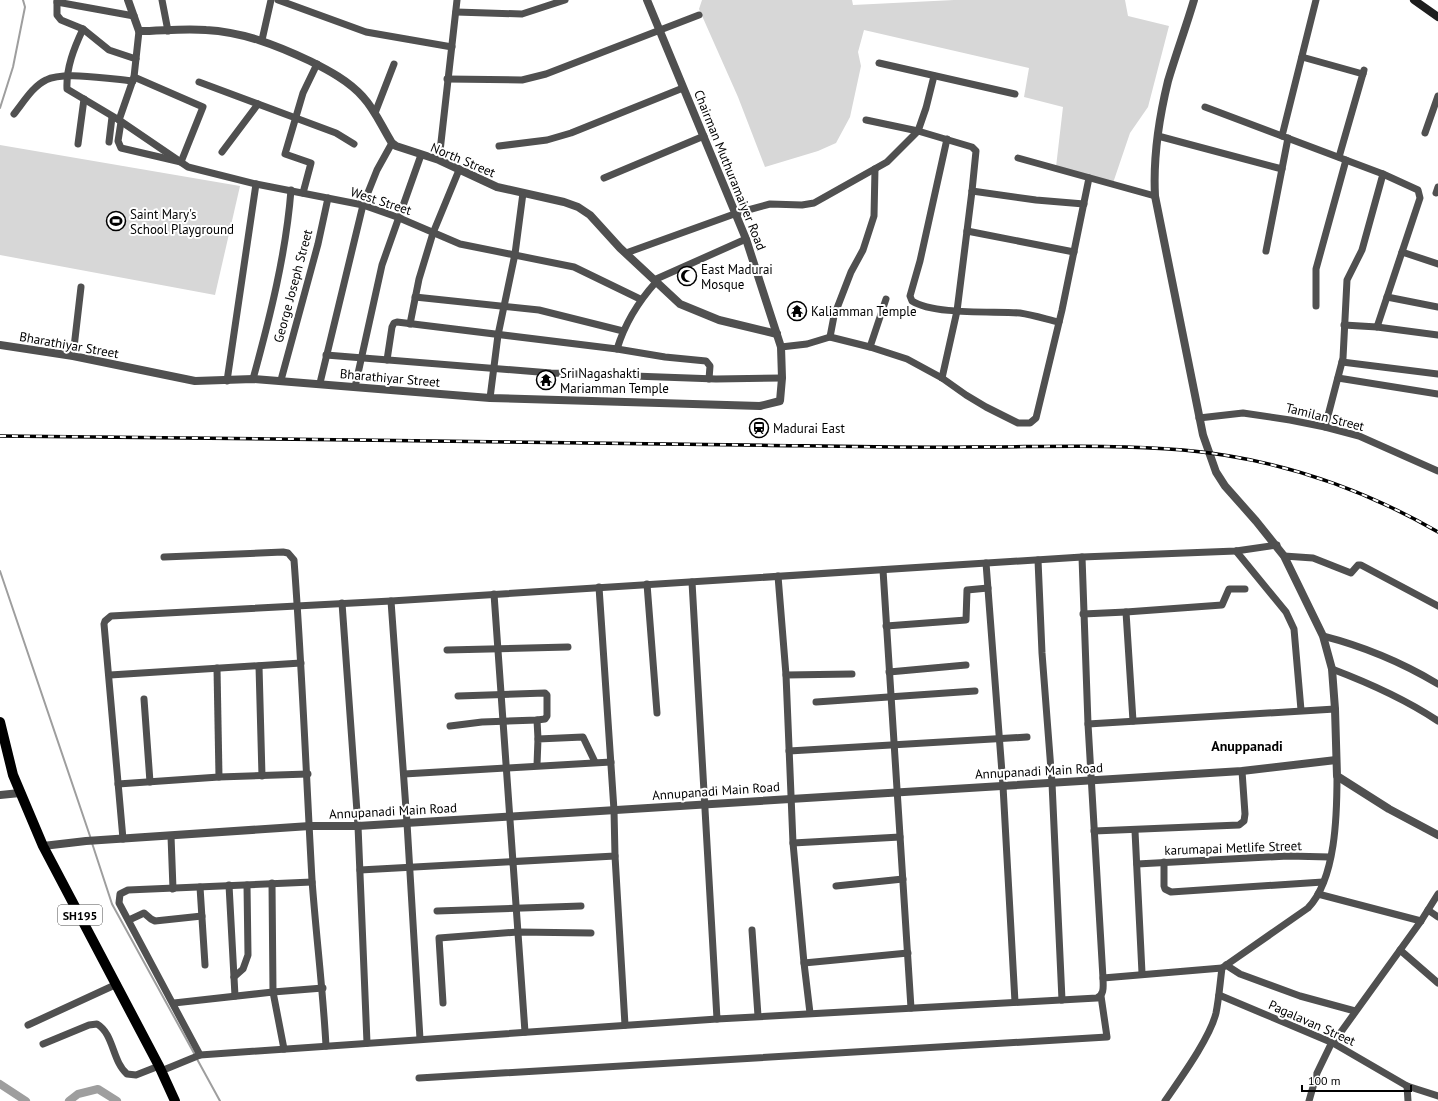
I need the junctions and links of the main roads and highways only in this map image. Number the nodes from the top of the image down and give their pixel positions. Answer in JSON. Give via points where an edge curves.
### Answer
{"nodes":[{"id":1,"x":1414,"y":0,"type":"edge"},
{"id":2,"x":1438,"y":17,"type":"edge"},
{"id":3,"x":0,"y":722,"type":"edge"},
{"id":4,"x":175,"y":1101,"type":"edge"}],
"edges":[{"from":1,"to":2,"type":"main road"},
{"from":3,"to":4,"type":"main road","number":"SH195","via":[[13,775],[43,846],[117,984]]}]}
